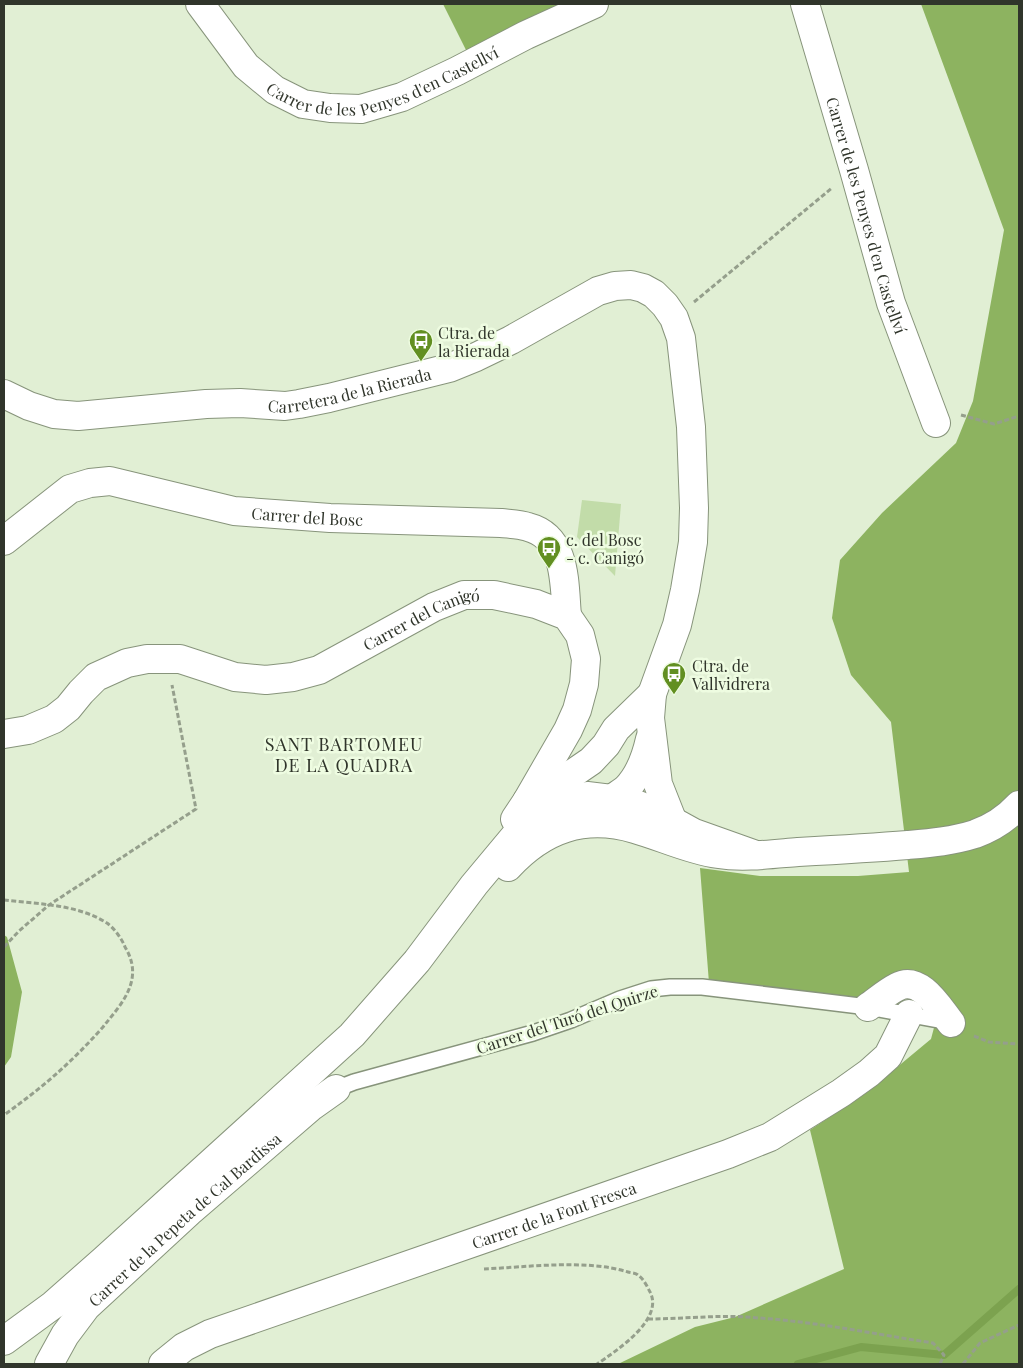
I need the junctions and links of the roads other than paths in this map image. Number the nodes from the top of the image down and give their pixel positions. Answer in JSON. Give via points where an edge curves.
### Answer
{"nodes":[{"id":1,"x":200,"y":4,"type":"edge"},
{"id":2,"x":594,"y":4,"type":"edge"},
{"id":3,"x":805,"y":4,"type":"edge"},
{"id":4,"x":4,"y":395,"type":"edge"},
{"id":5,"x":936,"y":423,"type":"dead end"},
{"id":6,"x":4,"y":541,"type":"edge"},
{"id":7,"x":567,"y":616,"type":"junction"},
{"id":8,"x":652,"y":694,"type":"junction"},
{"id":9,"x":4,"y":734,"type":"edge"},
{"id":10,"x":651,"y":734,"type":"junction"},
{"id":11,"x":606,"y":745,"type":"junction"},
{"id":12,"x":611,"y":798,"type":"junction"},
{"id":13,"x":527,"y":801,"type":"junction"},
{"id":14,"x":1019,"y":805,"type":"edge"},
{"id":15,"x":670,"y":831,"type":"junction"},
{"id":16,"x":552,"y":833,"type":"junction"},
{"id":17,"x":474,"y":884,"type":"junction"},
{"id":18,"x":417,"y":961,"type":"junction"},
{"id":19,"x":868,"y":1007,"type":"junction"},
{"id":20,"x":908,"y":1014,"type":"junction"},
{"id":21,"x":950,"y":1023,"type":"joint"},
{"id":22,"x":336,"y":1089,"type":"joint"},
{"id":23,"x":4,"y":1341,"type":"edge"},
{"id":24,"x":49,"y":1364,"type":"edge"},
{"id":25,"x":163,"y":1364,"type":"edge"}],
"edges":[{"from":1,"to":2,"type":"street","name":"Carrer de les Penyes d'en Castellví","via":[[246,66],[275,90],[303,104],[360,109],[402,98]]},
{"from":3,"to":5,"type":"street","name":"Carrer de les Penyes d'en Castellví","via":[[890,303]]},
{"from":4,"to":8,"type":"street","name":"Carretera de la Rierada","via":[[54,414],[78,416],[206,404],[299,404],[449,368],[511,340],[598,291],[615,286],[643,288],[665,305],[681,338],[691,427],[694,525],[691,558],[677,625]]},
{"from":6,"to":7,"type":"street","name":"Carrer del Bosc","via":[[70,489],[110,481],[234,511],[330,518],[501,523],[529,527],[548,536],[562,566]]},
{"from":7,"to":9,"type":"street","name":"Carrer del Canigó","via":[[536,604],[494,595],[464,595],[434,607],[319,670],[294,677],[266,680],[235,677],[180,659],[127,663],[96,677],[54,719],[28,730]]},
{"from":7,"to":13,"type":"street","via":[[580,635],[586,659],[584,684],[568,730]]},
{"from":8,"to":10,"type":"street","name":"Carretera de la Rierada"},
{"from":8,"to":11,"type":"street","name":"Carretera de la Rierada","via":[[616,729]]},
{"from":10,"to":12,"type":"street","name":"Carretera de la Rierada","via":[[646,756],[635,778],[626,789]]},
{"from":10,"to":15,"type":"street","name":"Carretera de la Rierada","via":[[658,784]]},
{"from":11,"to":12,"type":"street","name":"Carretera de la Rierada","via":[[602,777]]},
{"from":11,"to":13,"type":"street","name":"Carretera de la Rierada","via":[[572,774]]},
{"from":12,"to":15,"type":"street","via":[[640,805]]},
{"from":12,"to":16,"type":"street","name":"Carretera de la Rierada","via":[[571,818]]},
{"from":12,"to":17,"type":"street","via":[[587,796],[572,799],[538,815],[526,824]]},
{"from":13,"to":17,"type":"street"},
{"from":14,"to":15,"type":"street","via":[[997,824],[974,834],[943,842],[874,848],[753,854]]},
{"from":15,"to":16,"type":"street","via":[[580,823]]},
{"from":16,"to":18,"type":"street","via":[[535,842],[517,858]]},
{"from":17,"to":18,"type":"street"},
{"from":18,"to":23,"type":"street","via":[[352,1035],[294,1089],[52,1305]]},
{"from":19,"to":20,"type":"lane","name":"Carrer del Turó del Quirze"},
{"from":19,"to":21,"type":"street","via":[[896,987],[912,985],[923,990]]},
{"from":19,"to":22,"type":"lane","name":"Carrer del Turó del Quirze","via":[[702,987],[660,988],[620,999],[533,1033]]},
{"from":20,"to":21,"type":"lane","name":"Carrer del Turó del Quirze"},
{"from":20,"to":25,"type":"street","name":"Carrer de la Font Fresca","via":[[888,1056],[869,1073],[770,1137],[719,1158],[210,1334],[184,1347]]},
{"from":22,"to":24,"type":"street","name":"Carrer de la Pepeta de Cal Bardissa","via":[[189,1212],[86,1307]]}]}
